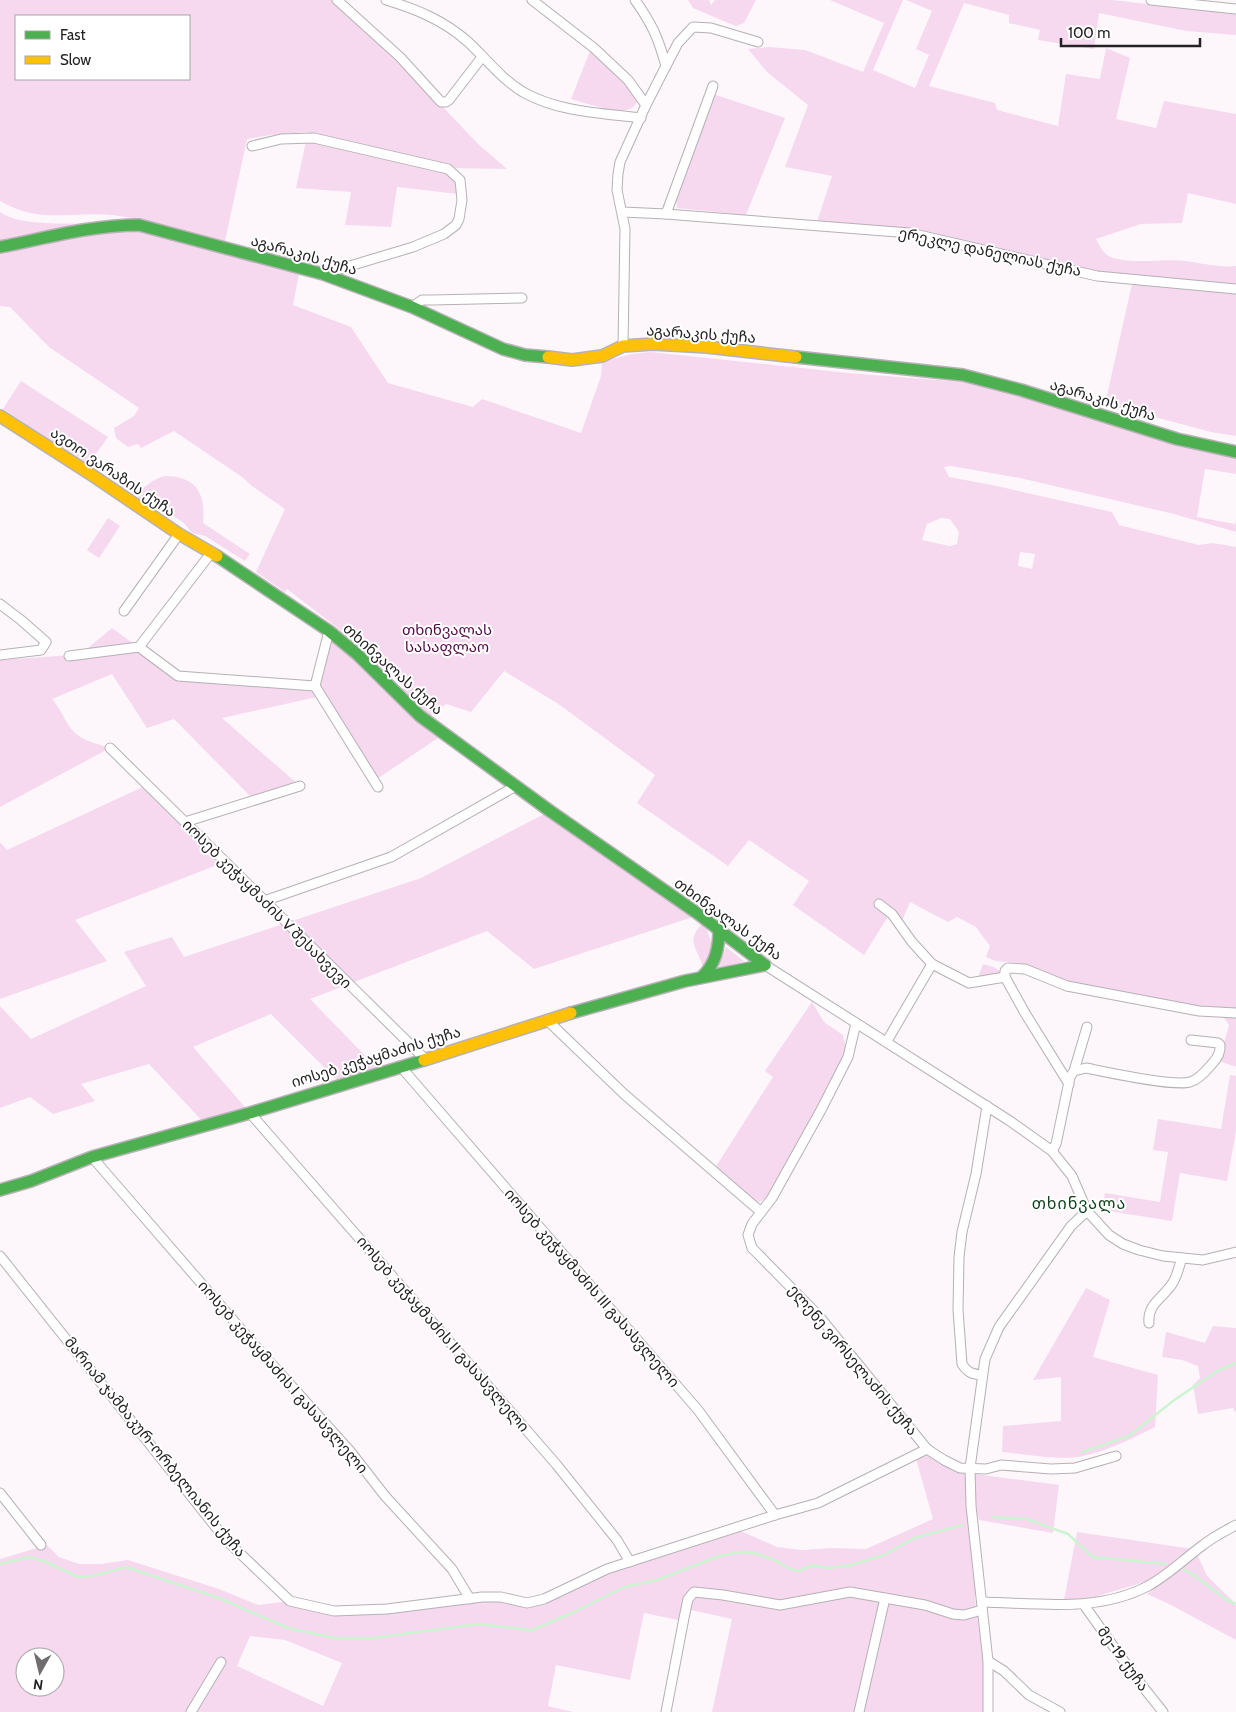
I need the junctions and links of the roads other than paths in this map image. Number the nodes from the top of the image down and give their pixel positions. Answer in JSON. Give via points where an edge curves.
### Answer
{"nodes":[{"id":1,"x":337,"y":0,"type":"edge"},
{"id":2,"x":386,"y":0,"type":"edge"},
{"id":3,"x":532,"y":0,"type":"edge"},
{"id":4,"x":635,"y":0,"type":"edge"},
{"id":5,"x":1151,"y":0,"type":"edge"},
{"id":6,"x":1236,"y":8,"type":"edge"},
{"id":7,"x":758,"y":42,"type":"dead end"},
{"id":8,"x":482,"y":57,"type":"junction"},
{"id":9,"x":666,"y":66,"type":"junction"},
{"id":10,"x":713,"y":86,"type":"dead end"},
{"id":11,"x":646,"y":105,"type":"junction"},
{"id":12,"x":640,"y":118,"type":"junction"},
{"id":13,"x":252,"y":146,"type":"dead end"},
{"id":14,"x":623,"y":212,"type":"junction"},
{"id":15,"x":666,"y":214,"type":"junction"},
{"id":16,"x":0,"y":248,"type":"edge"},
{"id":17,"x":323,"y":274,"type":"junction"},
{"id":18,"x":1236,"y":289,"type":"edge"},
{"id":19,"x":522,"y":298,"type":"dead end"},
{"id":20,"x":412,"y":307,"type":"junction"},
{"id":21,"x":623,"y":346,"type":"junction"},
{"id":22,"x":0,"y":416,"type":"edge"},
{"id":23,"x":1236,"y":452,"type":"edge"},
{"id":24,"x":178,"y":534,"type":"junction"},
{"id":25,"x":211,"y":553,"type":"junction"},
{"id":26,"x":0,"y":604,"type":"edge"},
{"id":27,"x":124,"y":611,"type":"dead end"},
{"id":28,"x":329,"y":631,"type":"junction"},
{"id":29,"x":139,"y":647,"type":"junction"},
{"id":30,"x":0,"y":655,"type":"edge"},
{"id":31,"x":69,"y":656,"type":"dead end"},
{"id":32,"x":315,"y":686,"type":"junction"},
{"id":33,"x":110,"y":748,"type":"dead end"},
{"id":34,"x":300,"y":786,"type":"dead end"},
{"id":35,"x":516,"y":786,"type":"junction"},
{"id":36,"x":378,"y":787,"type":"dead end"},
{"id":37,"x":185,"y":822,"type":"junction"},
{"id":38,"x":264,"y":901,"type":"junction"},
{"id":39,"x":879,"y":904,"type":"dead end"},
{"id":40,"x":719,"y":929,"type":"junction"},
{"id":41,"x":932,"y":964,"type":"junction"},
{"id":42,"x":765,"y":965,"type":"junction"},
{"id":43,"x":702,"y":977,"type":"junction"},
{"id":44,"x":1005,"y":977,"type":"junction"},
{"id":45,"x":1236,"y":1012,"type":"edge"},
{"id":46,"x":547,"y":1020,"type":"junction"},
{"id":47,"x":856,"y":1023,"type":"junction"},
{"id":48,"x":1087,"y":1027,"type":"dead end"},
{"id":49,"x":1192,"y":1040,"type":"dead end"},
{"id":50,"x":887,"y":1041,"type":"junction"},
{"id":51,"x":425,"y":1059,"type":"junction"},
{"id":52,"x":401,"y":1067,"type":"junction"},
{"id":53,"x":1074,"y":1071,"type":"junction"},
{"id":54,"x":1069,"y":1084,"type":"junction"},
{"id":55,"x":986,"y":1106,"type":"junction"},
{"id":56,"x":250,"y":1112,"type":"junction"},
{"id":57,"x":1052,"y":1151,"type":"junction"},
{"id":58,"x":92,"y":1157,"type":"junction"},
{"id":59,"x":0,"y":1190,"type":"edge"},
{"id":60,"x":1086,"y":1211,"type":"junction"},
{"id":61,"x":761,"y":1212,"type":"junction"},
{"id":62,"x":1236,"y":1252,"type":"edge"},
{"id":63,"x":0,"y":1256,"type":"edge"},
{"id":64,"x":1182,"y":1258,"type":"junction"},
{"id":65,"x":1149,"y":1323,"type":"dead end"},
{"id":66,"x":982,"y":1375,"type":"junction"},
{"id":67,"x":927,"y":1449,"type":"junction"},
{"id":68,"x":1116,"y":1456,"type":"dead end"},
{"id":69,"x":970,"y":1468,"type":"junction"},
{"id":70,"x":0,"y":1493,"type":"edge"},
{"id":71,"x":775,"y":1515,"type":"junction"},
{"id":72,"x":1236,"y":1525,"type":"edge"},
{"id":73,"x":42,"y":1545,"type":"dead end"},
{"id":74,"x":630,"y":1562,"type":"junction"},
{"id":75,"x":885,"y":1598,"type":"junction"},
{"id":76,"x":470,"y":1599,"type":"junction"},
{"id":77,"x":1084,"y":1604,"type":"junction"},
{"id":78,"x":982,"y":1606,"type":"junction"},
{"id":79,"x":988,"y":1661,"type":"junction"},
{"id":80,"x":221,"y":1662,"type":"dead end"},
{"id":81,"x":192,"y":1712,"type":"edge"},
{"id":82,"x":666,"y":1712,"type":"edge"},
{"id":83,"x":859,"y":1712,"type":"edge"},
{"id":84,"x":988,"y":1712,"type":"edge"},
{"id":85,"x":1060,"y":1712,"type":"edge"},
{"id":86,"x":1163,"y":1712,"type":"edge"}],
"edges":[{"from":1,"to":8,"type":"street","via":[[400,57],[441,102],[448,100]]},
{"from":2,"to":8,"type":"street","via":[[449,26]]},
{"from":3,"to":11,"type":"street","via":[[594,48],[628,80]]},
{"from":4,"to":9,"type":"street","via":[[659,39]]},
{"from":5,"to":6,"type":"street"},
{"from":7,"to":9,"type":"street","via":[[710,28],[693,27],[678,43]]},
{"from":8,"to":12,"type":"street","via":[[524,92],[561,108]]},
{"from":9,"to":11,"type":"street"},
{"from":10,"to":15,"type":"street"},
{"from":11,"to":12,"type":"street"},
{"from":12,"to":14,"type":"street","via":[[620,162],[617,190]]},
{"from":13,"to":17,"type":"street","via":[[281,139],[314,138],[448,169],[460,180],[462,200],[459,219],[444,234],[413,247]]},
{"from":14,"to":15,"type":"street","name":"ერეკლე დანელიას ქუჩა"},
{"from":14,"to":21,"type":"street"},
{"from":15,"to":18,"type":"street","name":"ერეკლე დანელიას ქუჩა","via":[[910,233],[1097,276]]},
{"from":16,"to":17,"type":"street","name":"აგარაკის ქუჩა","via":[[81,231],[138,225]]},
{"from":17,"to":20,"type":"street","name":"აგარაკის ქუჩა"},
{"from":19,"to":20,"type":"street","via":[[422,300]]},
{"from":20,"to":21,"type":"street","name":"აგარაკის ქუჩა","via":[[503,349],[525,354],[572,360],[602,356]]},
{"from":21,"to":23,"type":"street","name":"აგარაკის ქუჩა","via":[[653,344],[707,348],[963,376],[1021,390],[1177,439]]},
{"from":22,"to":24,"type":"street","name":"ავთო ვარაზის ქუჩა"},
{"from":24,"to":25,"type":"street","name":"ავთო ვარაზის ქუჩა"},
{"from":24,"to":27,"type":"street"},
{"from":25,"to":28,"type":"street","name":"თხინვალას ქუჩა"},
{"from":25,"to":29,"type":"street"},
{"from":26,"to":30,"type":"street","via":[[46,642],[41,650]]},
{"from":28,"to":32,"type":"street"},
{"from":28,"to":35,"type":"street","name":"თხინვალას ქუჩა","via":[[420,716]]},
{"from":29,"to":31,"type":"street"},
{"from":29,"to":32,"type":"street","via":[[178,676]]},
{"from":32,"to":36,"type":"street"},
{"from":33,"to":37,"type":"street","name":"იოსებ კეჭაყმაძის V შესახვევი"},
{"from":34,"to":37,"type":"street"},
{"from":35,"to":38,"type":"street","via":[[391,858]]},
{"from":35,"to":40,"type":"street","name":"თხინვალას ქუჩა"},
{"from":37,"to":38,"type":"street","name":"იოსებ კეჭაყმაძის V შესახვევი"},
{"from":38,"to":51,"type":"street","name":"იოსებ კეჭაყმაძის V შესახვევი"},
{"from":39,"to":41,"type":"street","via":[[892,914]]},
{"from":40,"to":42,"type":"street","name":"თხინვალას ქუჩა"},
{"from":40,"to":43,"type":"street","via":[[718,952],[709,971]]},
{"from":41,"to":44,"type":"street","via":[[969,983]]},
{"from":41,"to":50,"type":"street"},
{"from":42,"to":43,"type":"street","name":"იოსებ კეჭაყმაძის ქუჩა"},
{"from":42,"to":47,"type":"street","name":"თხინვალას ქუჩა"},
{"from":43,"to":46,"type":"street","name":"იოსებ კეჭაყმაძის ქუჩა"},
{"from":44,"to":45,"type":"street","via":[[1008,968],[1015,967],[1067,986],[1199,1011]]},
{"from":44,"to":54,"type":"street"},
{"from":46,"to":51,"type":"street","name":"იოსებ კეჭაყმაძის ქუჩა"},
{"from":46,"to":61,"type":"street","via":[[624,1094]]},
{"from":47,"to":50,"type":"street","name":"თხინვალას ქუჩა"},
{"from":47,"to":61,"type":"street","name":"ელენე ვირსელაძის ქუჩა","via":[[848,1057],[826,1101]]},
{"from":48,"to":53,"type":"street"},
{"from":49,"to":53,"type":"street","via":[[1218,1043],[1221,1049],[1209,1069],[1188,1083],[1086,1068]]},
{"from":50,"to":55,"type":"street","name":"თხინვალას ქუჩა"},
{"from":51,"to":52,"type":"street","name":"იოსებ კეჭაყმაძის ქუჩა"},
{"from":52,"to":56,"type":"street","name":"იოსებ კეჭაყმაძის ქუჩა"},
{"from":52,"to":71,"type":"street","name":"იოსებ კეჭაყმაძის III გასასვლელი","via":[[698,1410]]},
{"from":53,"to":54,"type":"street"},
{"from":54,"to":57,"type":"street"},
{"from":55,"to":57,"type":"street","name":"თხინვალას ქუჩა"},
{"from":55,"to":66,"type":"street","via":[[976,1174],[962,1232],[958,1286],[962,1364],[972,1374]]},
{"from":56,"to":58,"type":"street","name":"იოსებ კეჭაყმაძის ქუჩა"},
{"from":56,"to":74,"type":"street","name":"იოსებ კეჭაყმაძის II გასასვლელი","via":[[550,1457],[617,1540]]},
{"from":57,"to":60,"type":"street","name":"თხინვალას ქუჩა","via":[[1072,1176]]},
{"from":58,"to":59,"type":"street","name":"იოსებ კეჭაყმაძის ქუჩა"},
{"from":58,"to":76,"type":"street","name":"იოსებ კეჭაყმაძის I გასასვლელი","via":[[452,1569]]},
{"from":60,"to":64,"type":"street","name":"თხინვალას ქუჩა","via":[[1109,1235],[1123,1244]]},
{"from":60,"to":66,"type":"street","via":[[1071,1226],[999,1327],[985,1359]]},
{"from":61,"to":67,"type":"street","name":"ელენე ვირსელაძის ქუჩა","via":[[748,1235],[752,1248],[819,1316]]},
{"from":62,"to":64,"type":"street","name":"თხინვალას ქუჩა","via":[[1203,1260]]},
{"from":63,"to":76,"type":"street","name":"მარიამ ჯამბაკურ-ორბელიანის ქუჩა","via":[[226,1540],[290,1601],[334,1611],[387,1609]]},
{"from":64,"to":65,"type":"street","via":[[1172,1284],[1152,1306]]},
{"from":66,"to":69,"type":"street"},
{"from":67,"to":69,"type":"street","name":"ელენე ვირსელაძის ქუჩა","via":[[960,1468]]},
{"from":67,"to":71,"type":"street","name":"მარიამ ჯამბაკურ-ორბელიანის ქუჩა","via":[[818,1503]]},
{"from":68,"to":69,"type":"street","name":"ელენე ვირსელაძის ქუჩა","via":[[1075,1468],[1010,1465],[986,1470]]},
{"from":69,"to":78,"type":"street"},
{"from":70,"to":73,"type":"street"},
{"from":71,"to":74,"type":"street","name":"მარიამ ჯამბაკურ-ორბელიანის ქუჩა"},
{"from":72,"to":77,"type":"street","via":[[1205,1543],[1146,1587]]},
{"from":74,"to":76,"type":"street","name":"მარიამ ჯამბაკურ-ორბელიანის ქუჩა","via":[[544,1599],[527,1603],[501,1597]]},
{"from":75,"to":78,"type":"street","via":[[964,1615]]},
{"from":75,"to":82,"type":"street","via":[[850,1592],[780,1605],[694,1592],[688,1599]]},
{"from":75,"to":83,"type":"street"},
{"from":77,"to":78,"type":"street"},
{"from":77,"to":86,"type":"street","name":"მე-19 ქუჩა"},
{"from":78,"to":79,"type":"street"},
{"from":79,"to":84,"type":"street"},
{"from":79,"to":85,"type":"street","via":[[1004,1671],[1029,1695]]},
{"from":80,"to":81,"type":"street"}]}
